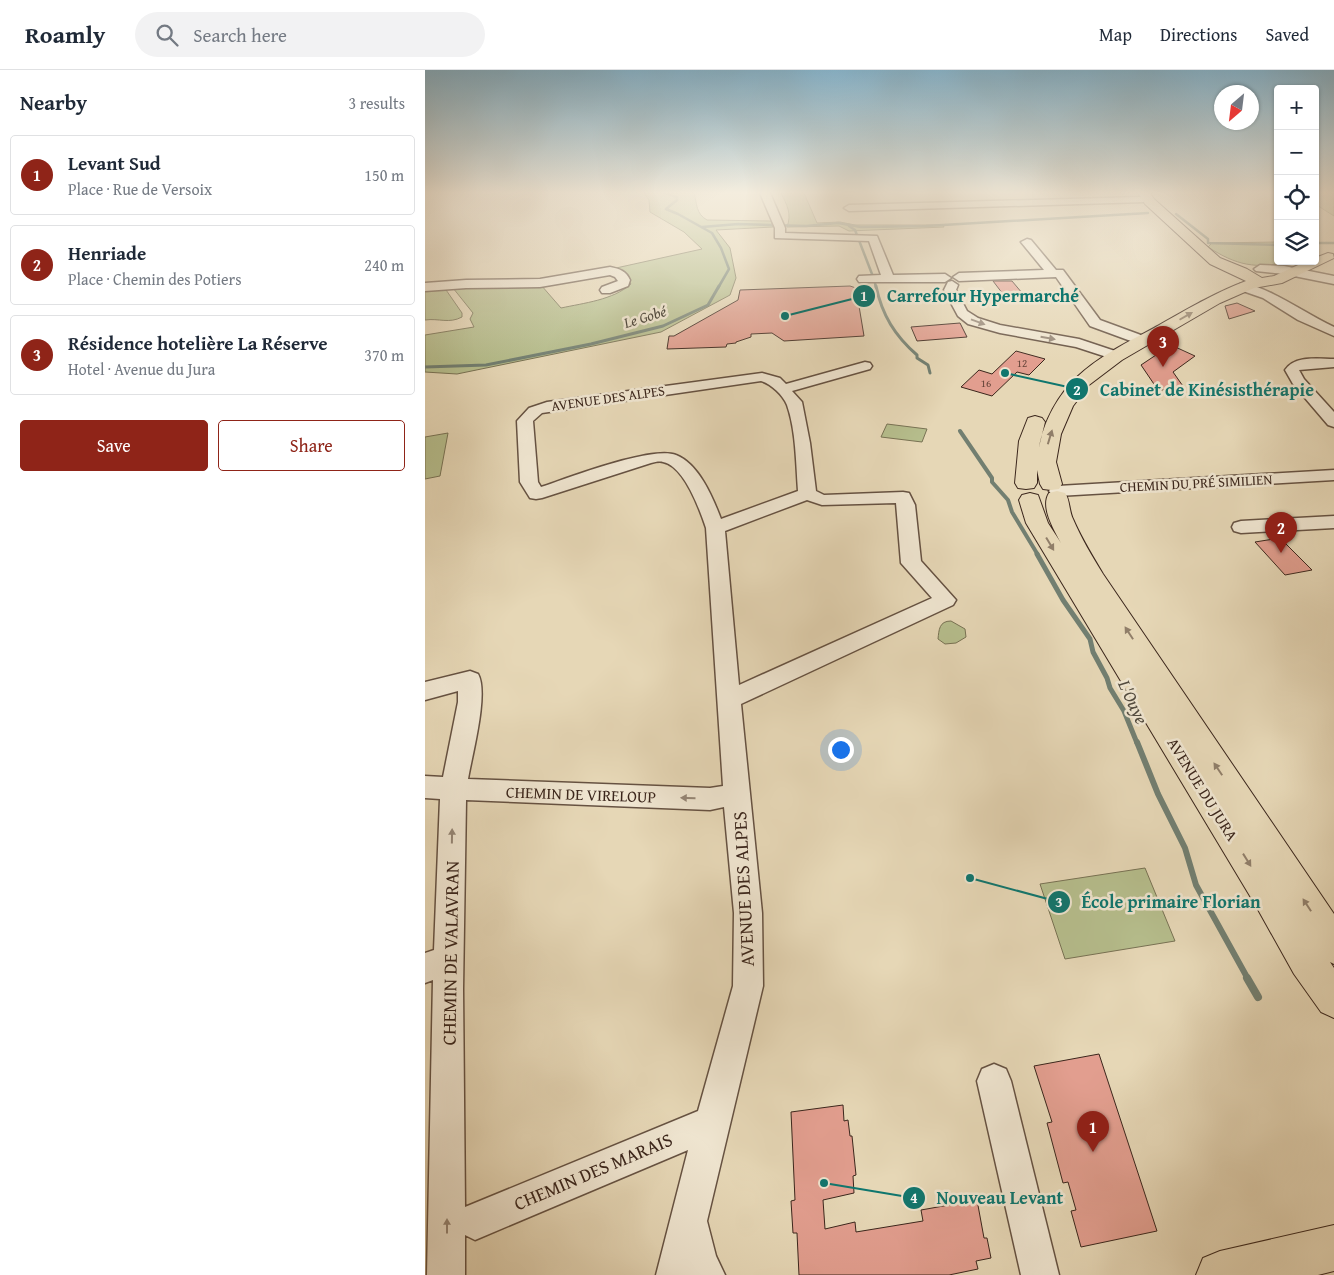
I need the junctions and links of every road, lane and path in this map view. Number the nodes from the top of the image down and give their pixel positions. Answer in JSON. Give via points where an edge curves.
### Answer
{"nodes":[{"id":1,"x":877,"y":249,"type":"edge"},
{"id":2,"x":1034,"y":249,"type":"edge"},
{"id":3,"x":1187,"y":249,"type":"edge"},
{"id":4,"x":1197,"y":249,"type":"edge"},
{"id":5,"x":1202,"y":249,"type":"edge"},
{"id":6,"x":1326,"y":257,"type":"edge"},
{"id":7,"x":1291,"y":265,"type":"edge"},
{"id":8,"x":1203,"y":269,"type":"dead end"},
{"id":9,"x":1296,"y":272,"type":"junction"},
{"id":10,"x":1056,"y":273,"type":"junction"},
{"id":11,"x":888,"y":278,"type":"junction"},
{"id":12,"x":1240,"y":278,"type":"junction"},
{"id":13,"x":863,"y":279,"type":"dead end"},
{"id":14,"x":952,"y":280,"type":"junction"},
{"id":15,"x":1277,"y":280,"type":"junction"},
{"id":16,"x":1334,"y":282,"type":"edge"},
{"id":17,"x":425,"y":287,"type":"edge"},
{"id":18,"x":606,"y":290,"type":"dead end"},
{"id":19,"x":1334,"y":332,"type":"edge"},
{"id":20,"x":1125,"y":334,"type":"junction"},
{"id":21,"x":1144,"y":341,"type":"junction"},
{"id":22,"x":1108,"y":353,"type":"junction"},
{"id":23,"x":1334,"y":363,"type":"edge"},
{"id":24,"x":865,"y":366,"type":"dead end"},
{"id":25,"x":783,"y":389,"type":"junction"},
{"id":26,"x":1334,"y":422,"type":"edge"},
{"id":27,"x":1334,"y":475,"type":"edge"},
{"id":28,"x":1044,"y":491,"type":"junction"},
{"id":29,"x":807,"y":494,"type":"junction"},
{"id":30,"x":1334,"y":522,"type":"edge"},
{"id":31,"x":1241,"y":527,"type":"dead end"},
{"id":32,"x":715,"y":528,"type":"junction"},
{"id":33,"x":425,"y":692,"type":"edge"},
{"id":34,"x":730,"y":699,"type":"junction"},
{"id":35,"x":439,"y":788,"type":"edge"},
{"id":36,"x":737,"y":794,"type":"junction"},
{"id":37,"x":1334,"y":946,"type":"edge"},
{"id":38,"x":437,"y":964,"type":"edge"},
{"id":39,"x":1334,"y":999,"type":"edge"},
{"id":40,"x":994,"y":1081,"type":"dead end"},
{"id":41,"x":712,"y":1122,"type":"junction"},
{"id":42,"x":475,"y":1221,"type":"dead end"},
{"id":43,"x":689,"y":1223,"type":"junction"},
{"id":44,"x":1334,"y":1248,"type":"edge"},
{"id":45,"x":446,"y":1275,"type":"edge"},
{"id":46,"x":675,"y":1275,"type":"edge"},
{"id":47,"x":706,"y":1275,"type":"edge"},
{"id":48,"x":1040,"y":1275,"type":"edge"},
{"id":49,"x":1221,"y":1275,"type":"edge"}],
"edges":[{"from":1,"to":11,"type":"street"},
{"from":2,"to":10,"type":"street"},
{"from":3,"to":8,"type":"main road"},
{"from":4,"to":12,"type":"main road"},
{"from":5,"to":12,"type":"main road"},
{"from":6,"to":9,"type":"main road"},
{"from":7,"to":12,"type":"main road"},
{"from":9,"to":12,"type":"street"},
{"from":9,"to":15,"type":"main road"},
{"from":9,"to":16,"type":"street"},
{"from":10,"to":14,"type":"street"},
{"from":10,"to":20,"type":"street","via":[[1095,323]]},
{"from":11,"to":13,"type":"street"},
{"from":11,"to":14,"type":"street"},
{"from":12,"to":15,"type":"main road"},
{"from":12,"to":19,"type":"street"},
{"from":12,"to":20,"type":"main road","name":"AVENUE DU JURA"},
{"from":21,"to":12,"type":"main road","name":"AVENUE DU JURA","one_way":true,"via":[[1215,300]]},
{"from":14,"to":22,"type":"street","one_way":true,"via":[[950,290],[962,313],[978,323],[1073,342]]},
{"from":15,"to":16,"type":"street"},
{"from":17,"to":18,"type":"street","via":[[540,283],[618,272],[624,282]]},
{"from":20,"to":21,"type":"street"},
{"from":20,"to":22,"type":"main road","name":"AVENUE DU JURA"},
{"from":21,"to":22,"type":"main road","name":"AVENUE DU JURA"},
{"from":28,"to":22,"type":"main road","name":"AVENUE DU JURA","one_way":true,"via":[[1046,452],[1057,417]]},
{"from":22,"to":28,"type":"main road","name":"AVENUE DU JURA","via":[[1067,377],[1045,403],[1029,441]]},
{"from":23,"to":26,"type":"street","via":[[1302,364],[1292,370]]},
{"from":24,"to":25,"type":"street"},
{"from":25,"to":29,"type":"street","name":"AVENUE DES ALPES","via":[[794,402],[797,415]]},
{"from":25,"to":32,"type":"street","name":"AVENUE DES ALPES","via":[[775,381],[762,377],[743,378],[547,406],[527,416],[529,482],[536,494],[663,456],[681,466],[706,500]]},
{"from":27,"to":28,"type":"street","name":"CHEMIN DU PRÉ SIMILIEN"},
{"from":37,"to":28,"type":"main road","name":"AVENUE DU JURA","one_way":true,"via":[[1093,578],[1064,526],[1056,504]]},
{"from":28,"to":39,"type":"main road","name":"AVENUE DU JURA","one_way":true,"via":[[1037,523],[1268,894],[1290,936]]},
{"from":29,"to":32,"type":"street"},
{"from":29,"to":34,"type":"street","via":[[822,500],[903,497],[911,564],[946,600]]},
{"from":30,"to":31,"type":"street"},
{"from":32,"to":34,"type":"street","name":"AVENUE DES ALPES"},
{"from":33,"to":35,"type":"street","name":"CHEMIN DE VALAVRAN","via":[[470,680],[469,702]]},
{"from":34,"to":36,"type":"street","name":"AVENUE DES ALPES"},
{"from":36,"to":35,"type":"street","name":"CHEMIN DE VIRELOUP","one_way":true,"via":[[710,799]]},
{"from":38,"to":35,"type":"street","name":"CHEMIN DE VALAVRAN","one_way":true},
{"from":36,"to":41,"type":"street","name":"AVENUE DES ALPES","via":[[747,913],[748,986]]},
{"from":45,"to":38,"type":"street","name":"CHEMIN DE VALAVRAN","one_way":true},
{"from":40,"to":48,"type":"street"},
{"from":41,"to":42,"type":"street","name":"CHEMIN DES MARAIS"},
{"from":41,"to":43,"type":"street","name":"AVENUE DES ALPES"},
{"from":43,"to":46,"type":"street","name":"AVENUE DES ALPES"},
{"from":43,"to":47,"type":"street","name":"AVENUE DES ALPES","via":[[699,1264]]},
{"from":44,"to":49,"type":"main road"}]}
